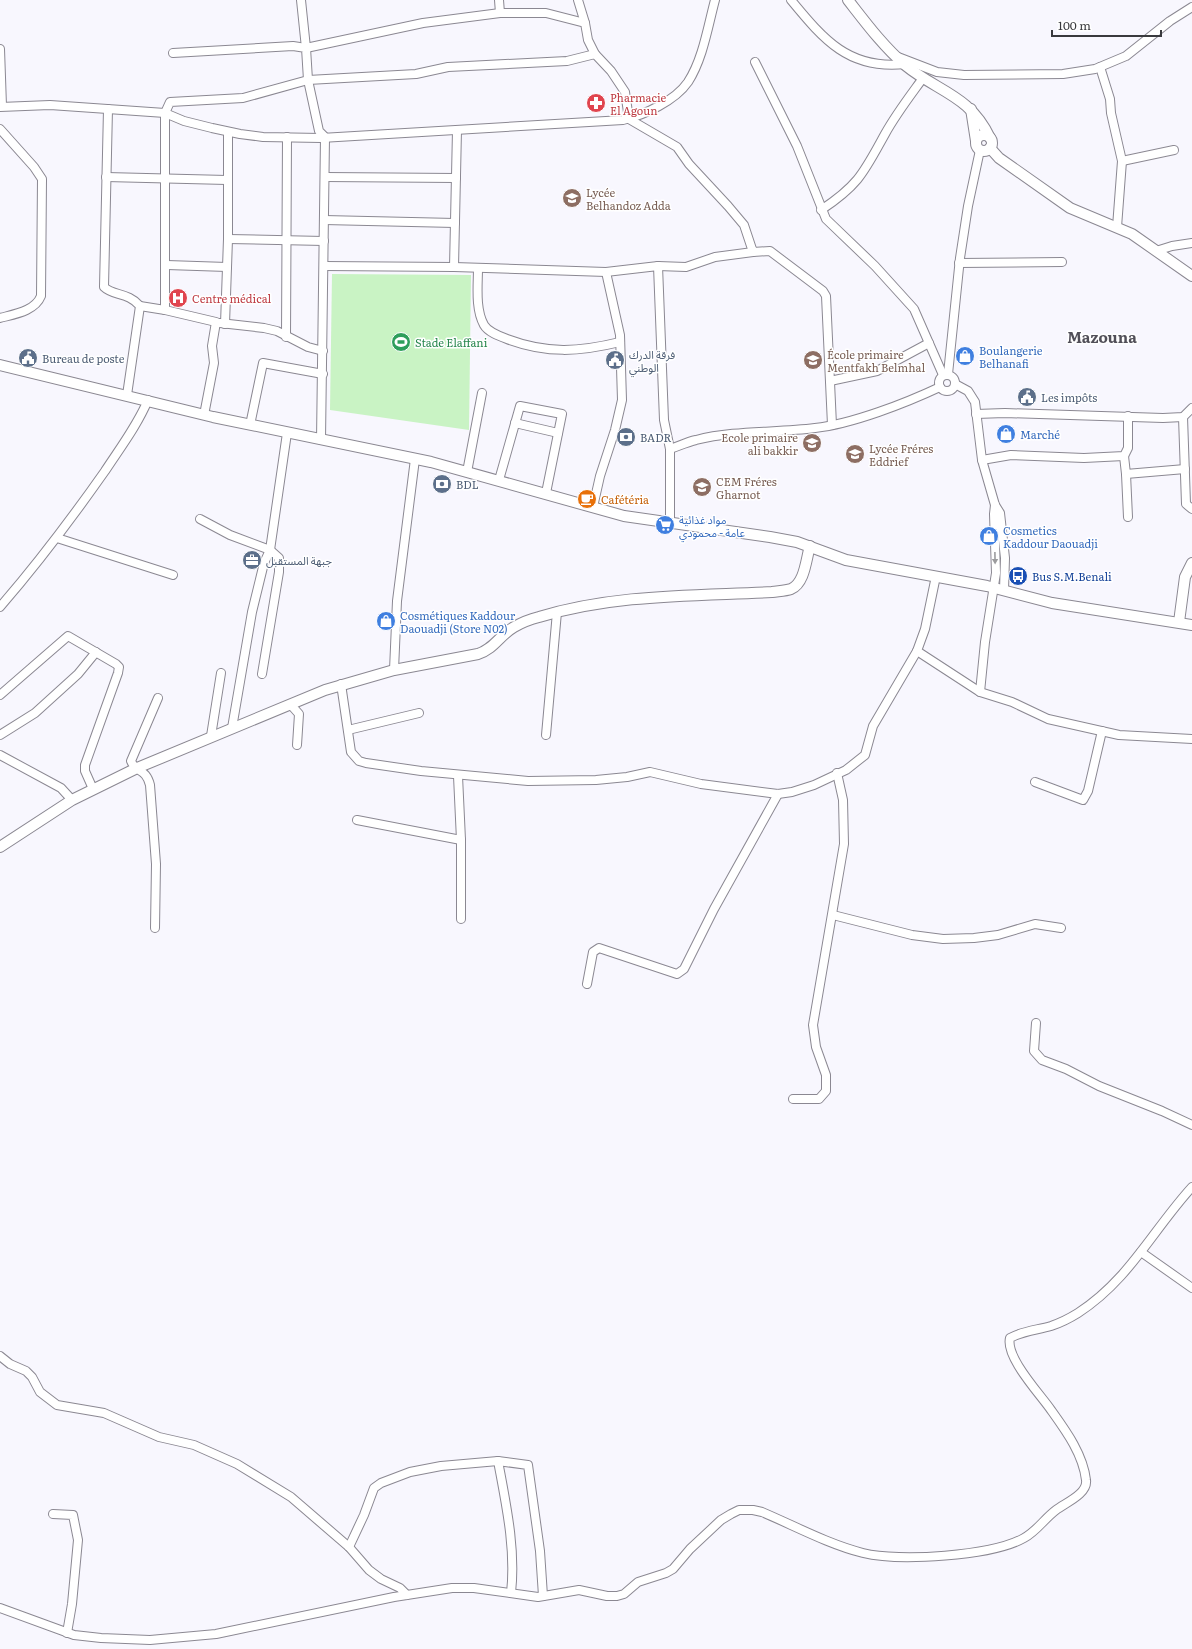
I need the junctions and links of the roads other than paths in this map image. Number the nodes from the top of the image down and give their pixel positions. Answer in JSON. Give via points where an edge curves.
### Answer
{"nodes":[{"id":1,"x":301,"y":0,"type":"edge"},
{"id":2,"x":499,"y":0,"type":"edge"},
{"id":3,"x":578,"y":0,"type":"edge"},
{"id":4,"x":716,"y":0,"type":"edge"},
{"id":5,"x":791,"y":0,"type":"edge"},
{"id":6,"x":848,"y":0,"type":"edge"},
{"id":7,"x":1192,"y":7,"type":"edge"},
{"id":8,"x":500,"y":14,"type":"junction"},
{"id":9,"x":585,"y":23,"type":"junction"},
{"id":10,"x":306,"y":48,"type":"junction"},
{"id":11,"x":0,"y":49,"type":"edge"},
{"id":12,"x":173,"y":53,"type":"dead end"},
{"id":13,"x":594,"y":54,"type":"junction"},
{"id":14,"x":897,"y":57,"type":"junction"},
{"id":15,"x":755,"y":62,"type":"dead end"},
{"id":16,"x":905,"y":64,"type":"junction"},
{"id":17,"x":1100,"y":67,"type":"junction"},
{"id":18,"x":923,"y":78,"type":"junction"},
{"id":19,"x":308,"y":80,"type":"junction"},
{"id":20,"x":1,"y":107,"type":"edge"},
{"id":21,"x":108,"y":109,"type":"junction"},
{"id":22,"x":971,"y":109,"type":"junction"},
{"id":23,"x":165,"y":113,"type":"junction"},
{"id":24,"x":629,"y":119,"type":"junction"},
{"id":25,"x":0,"y":129,"type":"edge"},
{"id":26,"x":457,"y":130,"type":"junction"},
{"id":27,"x":228,"y":132,"type":"junction"},
{"id":28,"x":287,"y":137,"type":"junction"},
{"id":29,"x":325,"y":137,"type":"junction"},
{"id":30,"x":984,"y":144,"type":"junction"},
{"id":31,"x":1174,"y":150,"type":"dead end"},
{"id":32,"x":1122,"y":161,"type":"junction"},
{"id":33,"x":106,"y":177,"type":"junction"},
{"id":34,"x":325,"y":177,"type":"junction"},
{"id":35,"x":456,"y":178,"type":"junction"},
{"id":36,"x":166,"y":179,"type":"junction"},
{"id":37,"x":227,"y":180,"type":"junction"},
{"id":38,"x":821,"y":210,"type":"junction"},
{"id":39,"x":324,"y":220,"type":"junction"},
{"id":40,"x":455,"y":222,"type":"junction"},
{"id":41,"x":1117,"y":227,"type":"junction"},
{"id":42,"x":228,"y":239,"type":"junction"},
{"id":43,"x":287,"y":240,"type":"junction"},
{"id":44,"x":324,"y":241,"type":"junction"},
{"id":45,"x":1192,"y":243,"type":"edge"},
{"id":46,"x":1156,"y":251,"type":"junction"},
{"id":47,"x":753,"y":252,"type":"junction"},
{"id":48,"x":1062,"y":262,"type":"dead end"},
{"id":49,"x":959,"y":264,"type":"junction"},
{"id":50,"x":167,"y":265,"type":"junction"},
{"id":51,"x":324,"y":266,"type":"junction"},
{"id":52,"x":658,"y":266,"type":"junction"},
{"id":53,"x":227,"y":267,"type":"junction"},
{"id":54,"x":454,"y":267,"type":"junction"},
{"id":55,"x":478,"y":268,"type":"junction"},
{"id":56,"x":606,"y":272,"type":"junction"},
{"id":57,"x":1192,"y":276,"type":"edge"},
{"id":58,"x":140,"y":306,"type":"junction"},
{"id":59,"x":165,"y":310,"type":"junction"},
{"id":60,"x":0,"y":318,"type":"edge"},
{"id":61,"x":216,"y":322,"type":"junction"},
{"id":62,"x":225,"y":324,"type":"junction"},
{"id":63,"x":286,"y":337,"type":"junction"},
{"id":64,"x":620,"y":342,"type":"junction"},
{"id":65,"x":929,"y":343,"type":"junction"},
{"id":66,"x":323,"y":351,"type":"junction"},
{"id":67,"x":0,"y":364,"type":"edge"},
{"id":68,"x":323,"y":374,"type":"junction"},
{"id":69,"x":945,"y":375,"type":"junction"},
{"id":70,"x":830,"y":381,"type":"junction"},
{"id":71,"x":955,"y":384,"type":"junction"},
{"id":72,"x":940,"y":387,"type":"junction"},
{"id":73,"x":482,"y":393,"type":"dead end"},
{"id":74,"x":127,"y":395,"type":"junction"},
{"id":75,"x":148,"y":400,"type":"junction"},
{"id":76,"x":1192,"y":408,"type":"edge"},
{"id":77,"x":204,"y":414,"type":"junction"},
{"id":78,"x":976,"y":414,"type":"junction"},
{"id":79,"x":1128,"y":416,"type":"junction"},
{"id":80,"x":1183,"y":417,"type":"junction"},
{"id":81,"x":515,"y":423,"type":"junction"},
{"id":82,"x":832,"y":424,"type":"junction"},
{"id":83,"x":250,"y":425,"type":"junction"},
{"id":84,"x":287,"y":433,"type":"junction"},
{"id":85,"x":558,"y":433,"type":"junction"},
{"id":86,"x":321,"y":440,"type":"junction"},
{"id":87,"x":670,"y":449,"type":"junction"},
{"id":88,"x":1124,"y":456,"type":"junction"},
{"id":89,"x":415,"y":459,"type":"junction"},
{"id":90,"x":982,"y":460,"type":"junction"},
{"id":91,"x":1185,"y":469,"type":"junction"},
{"id":92,"x":467,"y":472,"type":"junction"},
{"id":93,"x":1126,"y":474,"type":"junction"},
{"id":94,"x":499,"y":480,"type":"junction"},
{"id":95,"x":546,"y":493,"type":"junction"},
{"id":96,"x":995,"y":505,"type":"junction"},
{"id":97,"x":593,"y":507,"type":"junction"},
{"id":98,"x":1192,"y":509,"type":"edge"},
{"id":99,"x":1128,"y":517,"type":"dead end"},
{"id":100,"x":200,"y":519,"type":"dead end"},
{"id":101,"x":670,"y":522,"type":"junction"},
{"id":102,"x":57,"y":538,"type":"junction"},
{"id":103,"x":810,"y":546,"type":"junction"},
{"id":104,"x":270,"y":550,"type":"junction"},
{"id":105,"x":1192,"y":563,"type":"edge"},
{"id":106,"x":173,"y":576,"type":"dead end"},
{"id":107,"x":936,"y":576,"type":"junction"},
{"id":108,"x":994,"y":587,"type":"junction"},
{"id":109,"x":1004,"y":590,"type":"junction"},
{"id":110,"x":0,"y":607,"type":"edge"},
{"id":111,"x":557,"y":612,"type":"junction"},
{"id":112,"x":1179,"y":622,"type":"junction"},
{"id":113,"x":1192,"y":625,"type":"edge"},
{"id":114,"x":917,"y":651,"type":"junction"},
{"id":115,"x":96,"y":652,"type":"junction"},
{"id":116,"x":394,"y":670,"type":"junction"},
{"id":117,"x":221,"y":673,"type":"dead end"},
{"id":118,"x":262,"y":674,"type":"dead end"},
{"id":119,"x":341,"y":684,"type":"junction"},
{"id":120,"x":980,"y":692,"type":"junction"},
{"id":121,"x":0,"y":695,"type":"edge"},
{"id":122,"x":158,"y":698,"type":"dead end"},
{"id":123,"x":291,"y":704,"type":"junction"},
{"id":124,"x":419,"y":713,"type":"dead end"},
{"id":125,"x":232,"y":728,"type":"junction"},
{"id":126,"x":348,"y":730,"type":"junction"},
{"id":127,"x":1102,"y":731,"type":"junction"},
{"id":128,"x":0,"y":735,"type":"edge"},
{"id":129,"x":546,"y":735,"type":"dead end"},
{"id":130,"x":211,"y":736,"type":"junction"},
{"id":131,"x":1192,"y":739,"type":"edge"},
{"id":132,"x":297,"y":745,"type":"dead end"},
{"id":133,"x":0,"y":755,"type":"edge"},
{"id":134,"x":137,"y":768,"type":"junction"},
{"id":135,"x":837,"y":773,"type":"junction"},
{"id":136,"x":458,"y":776,"type":"junction"},
{"id":137,"x":1036,"y":782,"type":"dead end"},
{"id":138,"x":93,"y":790,"type":"junction"},
{"id":139,"x":778,"y":794,"type":"junction"},
{"id":140,"x":72,"y":800,"type":"junction"},
{"id":141,"x":357,"y":820,"type":"dead end"},
{"id":142,"x":461,"y":840,"type":"junction"},
{"id":143,"x":0,"y":847,"type":"edge"},
{"id":144,"x":833,"y":915,"type":"junction"},
{"id":145,"x":461,"y":919,"type":"dead end"},
{"id":146,"x":155,"y":928,"type":"dead end"},
{"id":147,"x":1061,"y":928,"type":"dead end"},
{"id":148,"x":587,"y":984,"type":"dead end"},
{"id":149,"x":1036,"y":1023,"type":"dead end"},
{"id":150,"x":793,"y":1099,"type":"dead end"},
{"id":151,"x":1192,"y":1125,"type":"edge"},
{"id":152,"x":1192,"y":1187,"type":"edge"},
{"id":153,"x":1141,"y":1252,"type":"junction"},
{"id":154,"x":1192,"y":1288,"type":"edge"},
{"id":155,"x":0,"y":1356,"type":"edge"},
{"id":156,"x":498,"y":1461,"type":"junction"},
{"id":157,"x":53,"y":1514,"type":"dead end"},
{"id":158,"x":349,"y":1547,"type":"junction"},
{"id":159,"x":511,"y":1593,"type":"junction"},
{"id":160,"x":407,"y":1595,"type":"junction"},
{"id":161,"x":543,"y":1596,"type":"junction"},
{"id":162,"x":0,"y":1608,"type":"edge"},
{"id":163,"x":67,"y":1633,"type":"junction"}],
"edges":[{"from":1,"to":10,"type":"street"},
{"from":2,"to":8,"type":"street"},
{"from":3,"to":9,"type":"street"},
{"from":4,"to":24,"type":"street","via":[[696,69],[687,84],[667,101]]},
{"from":5,"to":16,"type":"street","via":[[821,33],[848,55],[859,61],[885,66]]},
{"from":6,"to":14,"type":"main road","via":[[869,28]]},
{"from":7,"to":17,"type":"street","via":[[1126,56]]},
{"from":8,"to":9,"type":"street","via":[[546,13]]},
{"from":8,"to":10,"type":"street","via":[[423,23]]},
{"from":9,"to":13,"type":"street"},
{"from":10,"to":12,"type":"street","via":[[293,46]]},
{"from":10,"to":19,"type":"street"},
{"from":11,"to":20,"type":"street"},
{"from":13,"to":19,"type":"street","via":[[567,61],[448,67],[416,74]]},
{"from":13,"to":24,"type":"street","via":[[611,71],[625,92]]},
{"from":14,"to":16,"type":"main road"},
{"from":14,"to":17,"type":"street","via":[[937,72],[964,75],[1063,74]]},
{"from":15,"to":38,"type":"street","via":[[797,146]]},
{"from":16,"to":18,"type":"main road"},
{"from":17,"to":32,"type":"street","via":[[1110,98]]},
{"from":18,"to":22,"type":"main road","via":[[957,97]]},
{"from":18,"to":38,"type":"street","via":[[885,133],[863,174],[842,196]]},
{"from":19,"to":23,"type":"street","via":[[243,98],[170,102]]},
{"from":19,"to":29,"type":"street","via":[[319,131]]},
{"from":20,"to":21,"type":"street","via":[[50,105]]},
{"from":21,"to":23,"type":"street"},
{"from":21,"to":33,"type":"street"},
{"from":22,"to":30,"type":"main road"},
{"from":22,"to":30,"type":"main road","via":[[981,120]]},
{"from":23,"to":27,"type":"street","via":[[184,121]]},
{"from":23,"to":36,"type":"street"},
{"from":24,"to":26,"type":"street"},
{"from":24,"to":47,"type":"street","via":[[677,147],[744,225]]},
{"from":25,"to":60,"type":"street","via":[[42,179],[41,296],[38,303],[23,312]]},
{"from":26,"to":29,"type":"street"},
{"from":26,"to":35,"type":"street"},
{"from":27,"to":28,"type":"street","via":[[263,137]]},
{"from":27,"to":37,"type":"street"},
{"from":28,"to":29,"type":"street"},
{"from":28,"to":43,"type":"street"},
{"from":29,"to":34,"type":"street"},
{"from":30,"to":41,"type":"main road","via":[[999,158],[1070,208]]},
{"from":30,"to":49,"type":"street","via":[[968,206]]},
{"from":31,"to":32,"type":"street"},
{"from":32,"to":41,"type":"street"},
{"from":33,"to":36,"type":"street"},
{"from":33,"to":58,"type":"street","via":[[104,287],[108,291],[120,293]]},
{"from":34,"to":35,"type":"street"},
{"from":34,"to":39,"type":"street"},
{"from":35,"to":40,"type":"street"},
{"from":36,"to":37,"type":"street"},
{"from":36,"to":50,"type":"street"},
{"from":37,"to":42,"type":"street"},
{"from":38,"to":65,"type":"street","via":[[826,219],[875,266],[914,309]]},
{"from":39,"to":40,"type":"street"},
{"from":39,"to":44,"type":"street"},
{"from":40,"to":54,"type":"street"},
{"from":41,"to":46,"type":"main road"},
{"from":42,"to":43,"type":"street"},
{"from":42,"to":53,"type":"street"},
{"from":43,"to":44,"type":"street"},
{"from":43,"to":63,"type":"street"},
{"from":44,"to":51,"type":"street"},
{"from":45,"to":46,"type":"street"},
{"from":46,"to":57,"type":"main road"},
{"from":47,"to":52,"type":"street","via":[[715,257],[686,267]]},
{"from":47,"to":70,"type":"street","via":[[770,251],[823,291],[826,296]]},
{"from":48,"to":49,"type":"street"},
{"from":49,"to":69,"type":"street"},
{"from":50,"to":53,"type":"street"},
{"from":50,"to":59,"type":"street"},
{"from":51,"to":54,"type":"street"},
{"from":51,"to":66,"type":"street"},
{"from":52,"to":56,"type":"street"},
{"from":52,"to":87,"type":"street","via":[[664,420]]},
{"from":53,"to":62,"type":"street"},
{"from":54,"to":55,"type":"street"},
{"from":55,"to":56,"type":"street"},
{"from":55,"to":64,"type":"street","via":[[479,311],[484,326],[497,335],[528,347],[563,351],[591,349]]},
{"from":56,"to":64,"type":"street"},
{"from":58,"to":59,"type":"street"},
{"from":58,"to":74,"type":"street"},
{"from":59,"to":61,"type":"street"},
{"from":61,"to":62,"type":"street"},
{"from":61,"to":77,"type":"street","via":[[212,346],[214,363]]},
{"from":62,"to":63,"type":"street","via":[[264,328],[277,331]]},
{"from":63,"to":66,"type":"street"},
{"from":64,"to":97,"type":"street","via":[[622,400]]},
{"from":65,"to":69,"type":"street"},
{"from":65,"to":70,"type":"street","via":[[877,371]]},
{"from":66,"to":68,"type":"street"},
{"from":67,"to":74,"type":"main road"},
{"from":68,"to":83,"type":"street","via":[[264,363]]},
{"from":68,"to":86,"type":"street"},
{"from":69,"to":71,"type":"street","via":[[953,377]]},
{"from":69,"to":72,"type":"street","via":[[939,380]]},
{"from":70,"to":82,"type":"street"},
{"from":71,"to":72,"type":"street","via":[[950,390]]},
{"from":71,"to":78,"type":"street","via":[[968,391],[975,402]]},
{"from":72,"to":82,"type":"street","via":[[872,413]]},
{"from":73,"to":92,"type":"street"},
{"from":74,"to":75,"type":"main road"},
{"from":75,"to":77,"type":"main road"},
{"from":75,"to":102,"type":"street","via":[[140,419]]},
{"from":76,"to":80,"type":"street"},
{"from":77,"to":83,"type":"main road"},
{"from":78,"to":79,"type":"street"},
{"from":78,"to":90,"type":"street"},
{"from":79,"to":80,"type":"street"},
{"from":79,"to":88,"type":"street","via":[[1128,448]]},
{"from":80,"to":91,"type":"street"},
{"from":81,"to":85,"type":"street"},
{"from":81,"to":85,"type":"street","via":[[520,406],[562,414]]},
{"from":81,"to":94,"type":"street"},
{"from":82,"to":87,"type":"street","via":[[817,428],[735,434],[696,440]]},
{"from":83,"to":84,"type":"main road"},
{"from":84,"to":86,"type":"main road"},
{"from":84,"to":104,"type":"street"},
{"from":85,"to":95,"type":"street"},
{"from":86,"to":89,"type":"main road"},
{"from":87,"to":101,"type":"street"},
{"from":88,"to":90,"type":"street","via":[[1084,458],[1011,455]]},
{"from":88,"to":93,"type":"street"},
{"from":89,"to":92,"type":"main road"},
{"from":89,"to":116,"type":"street","via":[[397,601]]},
{"from":90,"to":96,"type":"street"},
{"from":91,"to":93,"type":"street"},
{"from":91,"to":98,"type":"street","via":[[1186,504]]},
{"from":92,"to":94,"type":"main road"},
{"from":93,"to":99,"type":"street"},
{"from":94,"to":95,"type":"main road"},
{"from":95,"to":97,"type":"main road"},
{"from":96,"to":108,"type":"street","one_way":true},
{"from":96,"to":109,"type":"street","via":[[1000,513],[1005,558]]},
{"from":97,"to":101,"type":"main road","via":[[624,516]]},
{"from":100,"to":104,"type":"street","via":[[230,535]]},
{"from":101,"to":103,"type":"main road","via":[[770,537]]},
{"from":102,"to":106,"type":"street"},
{"from":102,"to":110,"type":"street"},
{"from":103,"to":107,"type":"main road","via":[[846,560]]},
{"from":103,"to":111,"type":"main road","via":[[799,583],[791,589],[611,601]]},
{"from":104,"to":118,"type":"street","via":[[277,555],[280,563]]},
{"from":104,"to":125,"type":"street","via":[[264,562],[252,612]]},
{"from":105,"to":112,"type":"main road","via":[[1184,577]]},
{"from":107,"to":108,"type":"main road"},
{"from":107,"to":114,"type":"street","via":[[925,629]]},
{"from":108,"to":109,"type":"main road"},
{"from":108,"to":120,"type":"street"},
{"from":109,"to":112,"type":"main road","via":[[1052,603]]},
{"from":111,"to":116,"type":"main road","via":[[513,627],[487,651]]},
{"from":111,"to":129,"type":"street"},
{"from":112,"to":113,"type":"main road"},
{"from":114,"to":120,"type":"street"},
{"from":114,"to":135,"type":"street","via":[[874,726],[865,755],[846,770]]},
{"from":115,"to":121,"type":"street","via":[[68,636]]},
{"from":115,"to":128,"type":"street","via":[[78,674],[35,713]]},
{"from":115,"to":138,"type":"street","via":[[119,667],[85,765]]},
{"from":116,"to":119,"type":"main road"},
{"from":117,"to":130,"type":"street"},
{"from":119,"to":123,"type":"main road"},
{"from":119,"to":126,"type":"street"},
{"from":120,"to":127,"type":"street","via":[[1012,702],[1048,719]]},
{"from":122,"to":134,"type":"street","via":[[131,756],[132,764]]},
{"from":123,"to":125,"type":"main road"},
{"from":123,"to":132,"type":"street","via":[[299,714]]},
{"from":124,"to":126,"type":"street"},
{"from":125,"to":130,"type":"main road"},
{"from":126,"to":136,"type":"street","via":[[351,752],[359,761]]},
{"from":127,"to":131,"type":"street","via":[[1119,735]]},
{"from":127,"to":137,"type":"street","via":[[1088,791],[1083,800]]},
{"from":130,"to":134,"type":"main road"},
{"from":133,"to":140,"type":"street","via":[[60,788]]},
{"from":134,"to":138,"type":"main road"},
{"from":134,"to":146,"type":"street","via":[[147,775],[150,785],[156,864]]},
{"from":135,"to":139,"type":"street","via":[[814,785]]},
{"from":135,"to":144,"type":"street","via":[[843,800],[844,844]]},
{"from":136,"to":139,"type":"street","via":[[556,782],[627,777],[650,772],[701,784]]},
{"from":136,"to":142,"type":"street"},
{"from":138,"to":140,"type":"main road"},
{"from":139,"to":148,"type":"street","via":[[681,973],[677,974],[599,948],[593,952]]},
{"from":140,"to":143,"type":"main road"},
{"from":141,"to":142,"type":"street"},
{"from":142,"to":145,"type":"street"},
{"from":144,"to":147,"type":"street","via":[[912,935],[943,938],[998,935],[1035,924]]},
{"from":144,"to":150,"type":"street","via":[[813,1025],[816,1047],[826,1075],[826,1091],[819,1099]]},
{"from":149,"to":151,"type":"street","via":[[1034,1051],[1042,1060]]},
{"from":152,"to":153,"type":"street"},
{"from":153,"to":154,"type":"street"},
{"from":153,"to":161,"type":"street","via":[[1113,1286],[1078,1313],[1052,1326],[1010,1338],[1010,1348],[1026,1378],[1050,1409],[1080,1457],[1086,1482],[1082,1491],[1023,1539],[990,1550],[946,1556],[883,1556],[864,1554],[762,1512],[739,1510],[721,1520],[673,1569],[638,1582],[624,1594],[607,1596],[579,1590]]},
{"from":155,"to":158,"type":"street","via":[[26,1371],[40,1392],[57,1405],[104,1414],[159,1437],[194,1445],[237,1464],[291,1497]]},
{"from":156,"to":158,"type":"street","via":[[441,1466],[410,1472],[381,1483],[374,1488]]},
{"from":156,"to":159,"type":"street","via":[[509,1528]]},
{"from":156,"to":161,"type":"street","via":[[528,1465],[540,1551]]},
{"from":157,"to":163,"type":"street","via":[[73,1515],[78,1540]]},
{"from":158,"to":160,"type":"street","via":[[369,1570],[400,1588]]},
{"from":159,"to":160,"type":"street","via":[[452,1588]]},
{"from":159,"to":161,"type":"street"},
{"from":160,"to":163,"type":"street","via":[[216,1634],[178,1639],[101,1638]]},
{"from":162,"to":163,"type":"street"}]}
